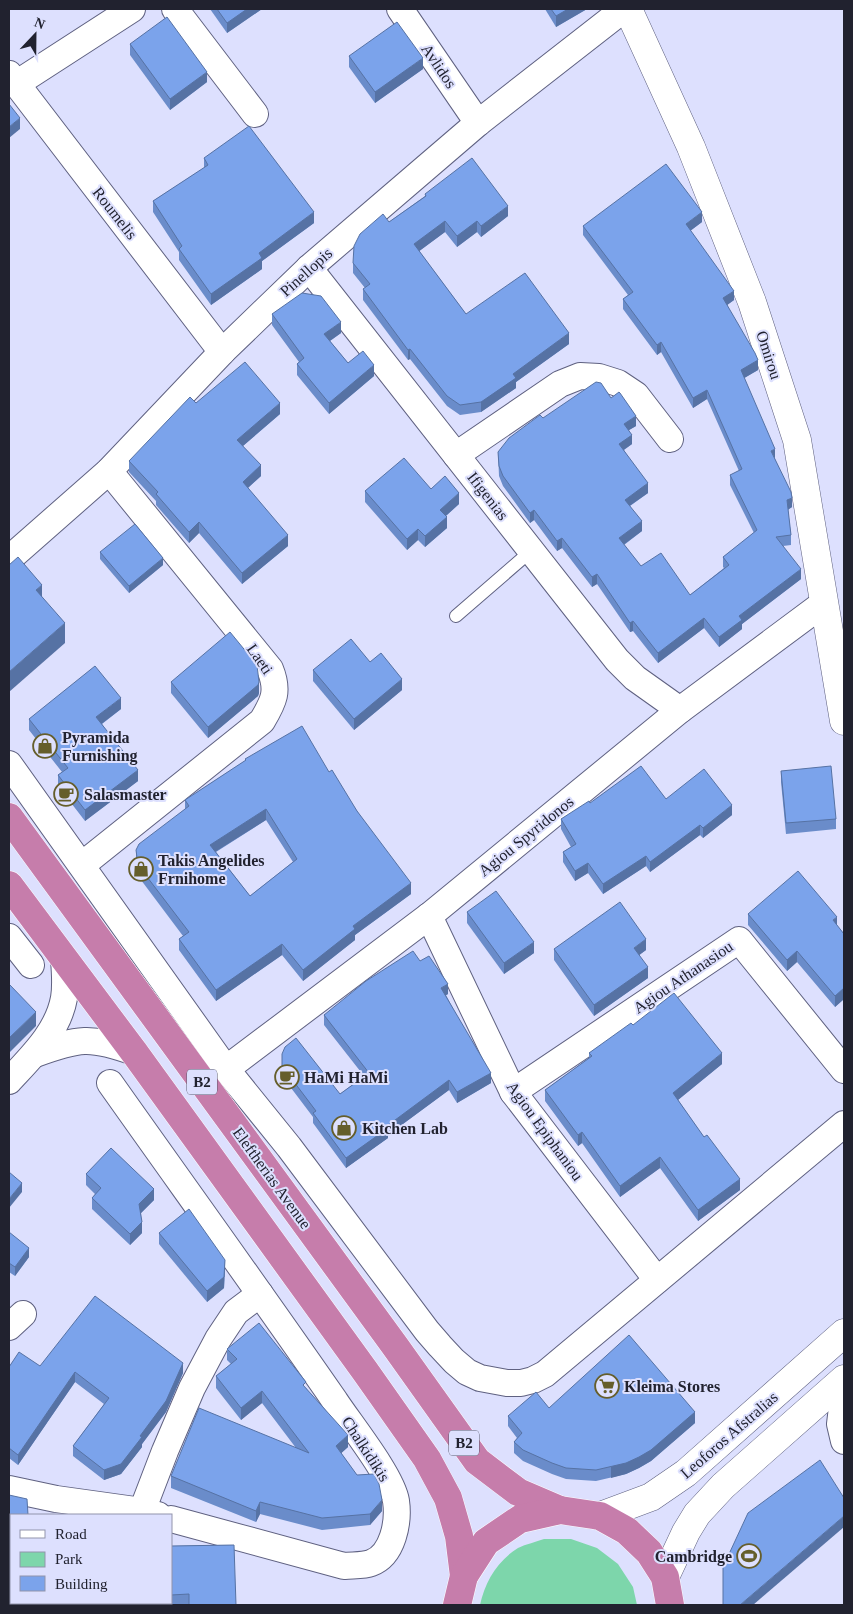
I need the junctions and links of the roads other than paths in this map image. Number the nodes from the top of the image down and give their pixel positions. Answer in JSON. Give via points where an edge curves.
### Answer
{"nodes":[{"id":1,"x":132,"y":9,"type":"edge"},
{"id":2,"x":174,"y":9,"type":"edge"},
{"id":3,"x":400,"y":9,"type":"edge"},
{"id":4,"x":626,"y":9,"type":"edge"},
{"id":5,"x":12,"y":79,"type":"edge"},
{"id":6,"x":255,"y":114,"type":"dead end"},
{"id":7,"x":478,"y":123,"type":"junction"},
{"id":8,"x":309,"y":268,"type":"junction"},
{"id":9,"x":222,"y":352,"type":"junction"},
{"id":10,"x":670,"y":439,"type":"dead end"},
{"id":11,"x":456,"y":455,"type":"junction"},
{"id":12,"x":109,"y":471,"type":"junction"},
{"id":13,"x":531,"y":551,"type":"junction"},
{"id":14,"x":9,"y":559,"type":"edge"},
{"id":15,"x":824,"y":603,"type":"junction"},
{"id":16,"x":456,"y":616,"type":"dead end"},
{"id":17,"x":680,"y":710,"type":"junction"},
{"id":18,"x":844,"y":721,"type":"edge"},
{"id":19,"x":9,"y":764,"type":"edge"},
{"id":20,"x":9,"y":817,"type":"edge"},
{"id":21,"x":82,"y":865,"type":"junction"},
{"id":22,"x":9,"y":885,"type":"edge"},
{"id":23,"x":429,"y":916,"type":"junction"},
{"id":24,"x":9,"y":938,"type":"edge"},
{"id":25,"x":64,"y":960,"type":"junction"},
{"id":26,"x":32,"y":965,"type":"dead end"},
{"id":27,"x":134,"y":1052,"type":"junction"},
{"id":28,"x":35,"y":1054,"type":"junction"},
{"id":29,"x":226,"y":1069,"type":"junction"},
{"id":30,"x":844,"y":1070,"type":"edge"},
{"id":31,"x":9,"y":1080,"type":"edge"},
{"id":32,"x":110,"y":1083,"type":"dead end"},
{"id":33,"x":514,"y":1092,"type":"junction"},
{"id":34,"x":844,"y":1124,"type":"edge"},
{"id":35,"x":657,"y":1280,"type":"junction"},
{"id":36,"x":260,"y":1294,"type":"junction"},
{"id":37,"x":840,"y":1337,"type":"edge"},
{"id":38,"x":839,"y":1388,"type":"edge"},
{"id":39,"x":844,"y":1441,"type":"edge"},
{"id":40,"x":9,"y":1489,"type":"edge"},
{"id":41,"x":56,"y":1507,"type":"edge"},
{"id":42,"x":560,"y":1510,"type":"junction"},
{"id":43,"x":150,"y":1513,"type":"edge"},
{"id":44,"x":600,"y":1516,"type":"junction"},
{"id":45,"x":172,"y":1519,"type":"edge"},
{"id":46,"x":464,"y":1576,"type":"junction"},
{"id":47,"x":665,"y":1577,"type":"junction"},
{"id":48,"x":457,"y":1605,"type":"edge"},
{"id":49,"x":670,"y":1605,"type":"edge"}],
"edges":[{"from":1,"to":5,"type":"street"},
{"from":2,"to":6,"type":"street"},
{"from":3,"to":7,"type":"street","name":"Avlidos"},
{"from":4,"to":7,"type":"street","name":"Pinellopis"},
{"from":4,"to":15,"type":"street","name":"Omirou","via":[[691,147],[752,302],[797,440]]},
{"from":5,"to":9,"type":"street","name":"Roumelis"},
{"from":7,"to":8,"type":"street","name":"Pinellopis"},
{"from":8,"to":9,"type":"street","name":"Pinellopis"},
{"from":8,"to":11,"type":"street","name":"Ifigenias"},
{"from":9,"to":12,"type":"street","name":"Pinellopis"},
{"from":10,"to":11,"type":"street","via":[[636,395],[618,383],[580,376],[560,384]]},
{"from":11,"to":13,"type":"street","name":"Ifigenias"},
{"from":12,"to":14,"type":"street","name":"Pinellopis"},
{"from":12,"to":21,"type":"street","name":"Laeti","via":[[270,669],[275,692],[262,721]]},
{"from":13,"to":16,"type":"lane"},
{"from":13,"to":17,"type":"street","name":"Ifigenias","via":[[625,669]]},
{"from":15,"to":17,"type":"street","name":"Agiou Spyridonos"},
{"from":15,"to":18,"type":"street","name":"Omirou"},
{"from":17,"to":23,"type":"street","name":"Agiou Spyridonos"},
{"from":19,"to":21,"type":"street"},
{"from":20,"to":42,"type":"highway","name":"Eleftherias Avenue","number":"B2","via":[[477,1461],[518,1492]]},
{"from":21,"to":29,"type":"street"},
{"from":22,"to":25,"type":"highway","number":"B2"},
{"from":23,"to":29,"type":"street","name":"Agiou Spyridonos"},
{"from":23,"to":33,"type":"street","name":"Agiou Epiphaniou"},
{"from":24,"to":26,"type":"street"},
{"from":25,"to":27,"type":"highway","number":"B2"},
{"from":25,"to":28,"type":"street","via":[[64,999],[59,1016]]},
{"from":27,"to":28,"type":"street","via":[[91,1040],[75,1041]]},
{"from":27,"to":46,"type":"highway","number":"B2","via":[[427,1459],[448,1498],[459,1536]]},
{"from":28,"to":31,"type":"street"},
{"from":29,"to":35,"type":"street","via":[[289,1147],[427,1331],[467,1372],[507,1383],[533,1380],[545,1374]]},
{"from":30,"to":33,"type":"street","name":"Agiou Athanasiou","via":[[738,940]]},
{"from":32,"to":36,"type":"street","name":"Chalkidikis"},
{"from":33,"to":35,"type":"street","name":"Agiou Epiphaniou"},
{"from":34,"to":35,"type":"street"},
{"from":36,"to":43,"type":"street","via":[[236,1312],[192,1388],[165,1451]]},
{"from":36,"to":45,"type":"street","name":"Chalkidikis","via":[[388,1479],[396,1500],[393,1538],[385,1552],[371,1563],[344,1566]]},
{"from":37,"to":44,"type":"street","name":"Leoforos Afstralias","via":[[668,1487],[651,1497]]},
{"from":38,"to":39,"type":"street"},
{"from":38,"to":47,"type":"street","via":[[724,1486],[697,1514]]},
{"from":40,"to":41,"type":"street"},
{"from":41,"to":43,"type":"street"},
{"from":42,"to":44,"type":"highway","number":"B2"},
{"from":42,"to":46,"type":"highway","number":"B2","via":[[520,1519],[486,1542]]},
{"from":44,"to":47,"type":"highway","number":"B2","via":[[627,1531],[649,1552]]},
{"from":46,"to":48,"type":"highway","number":"B2"},
{"from":47,"to":49,"type":"highway","number":"B2"}]}
